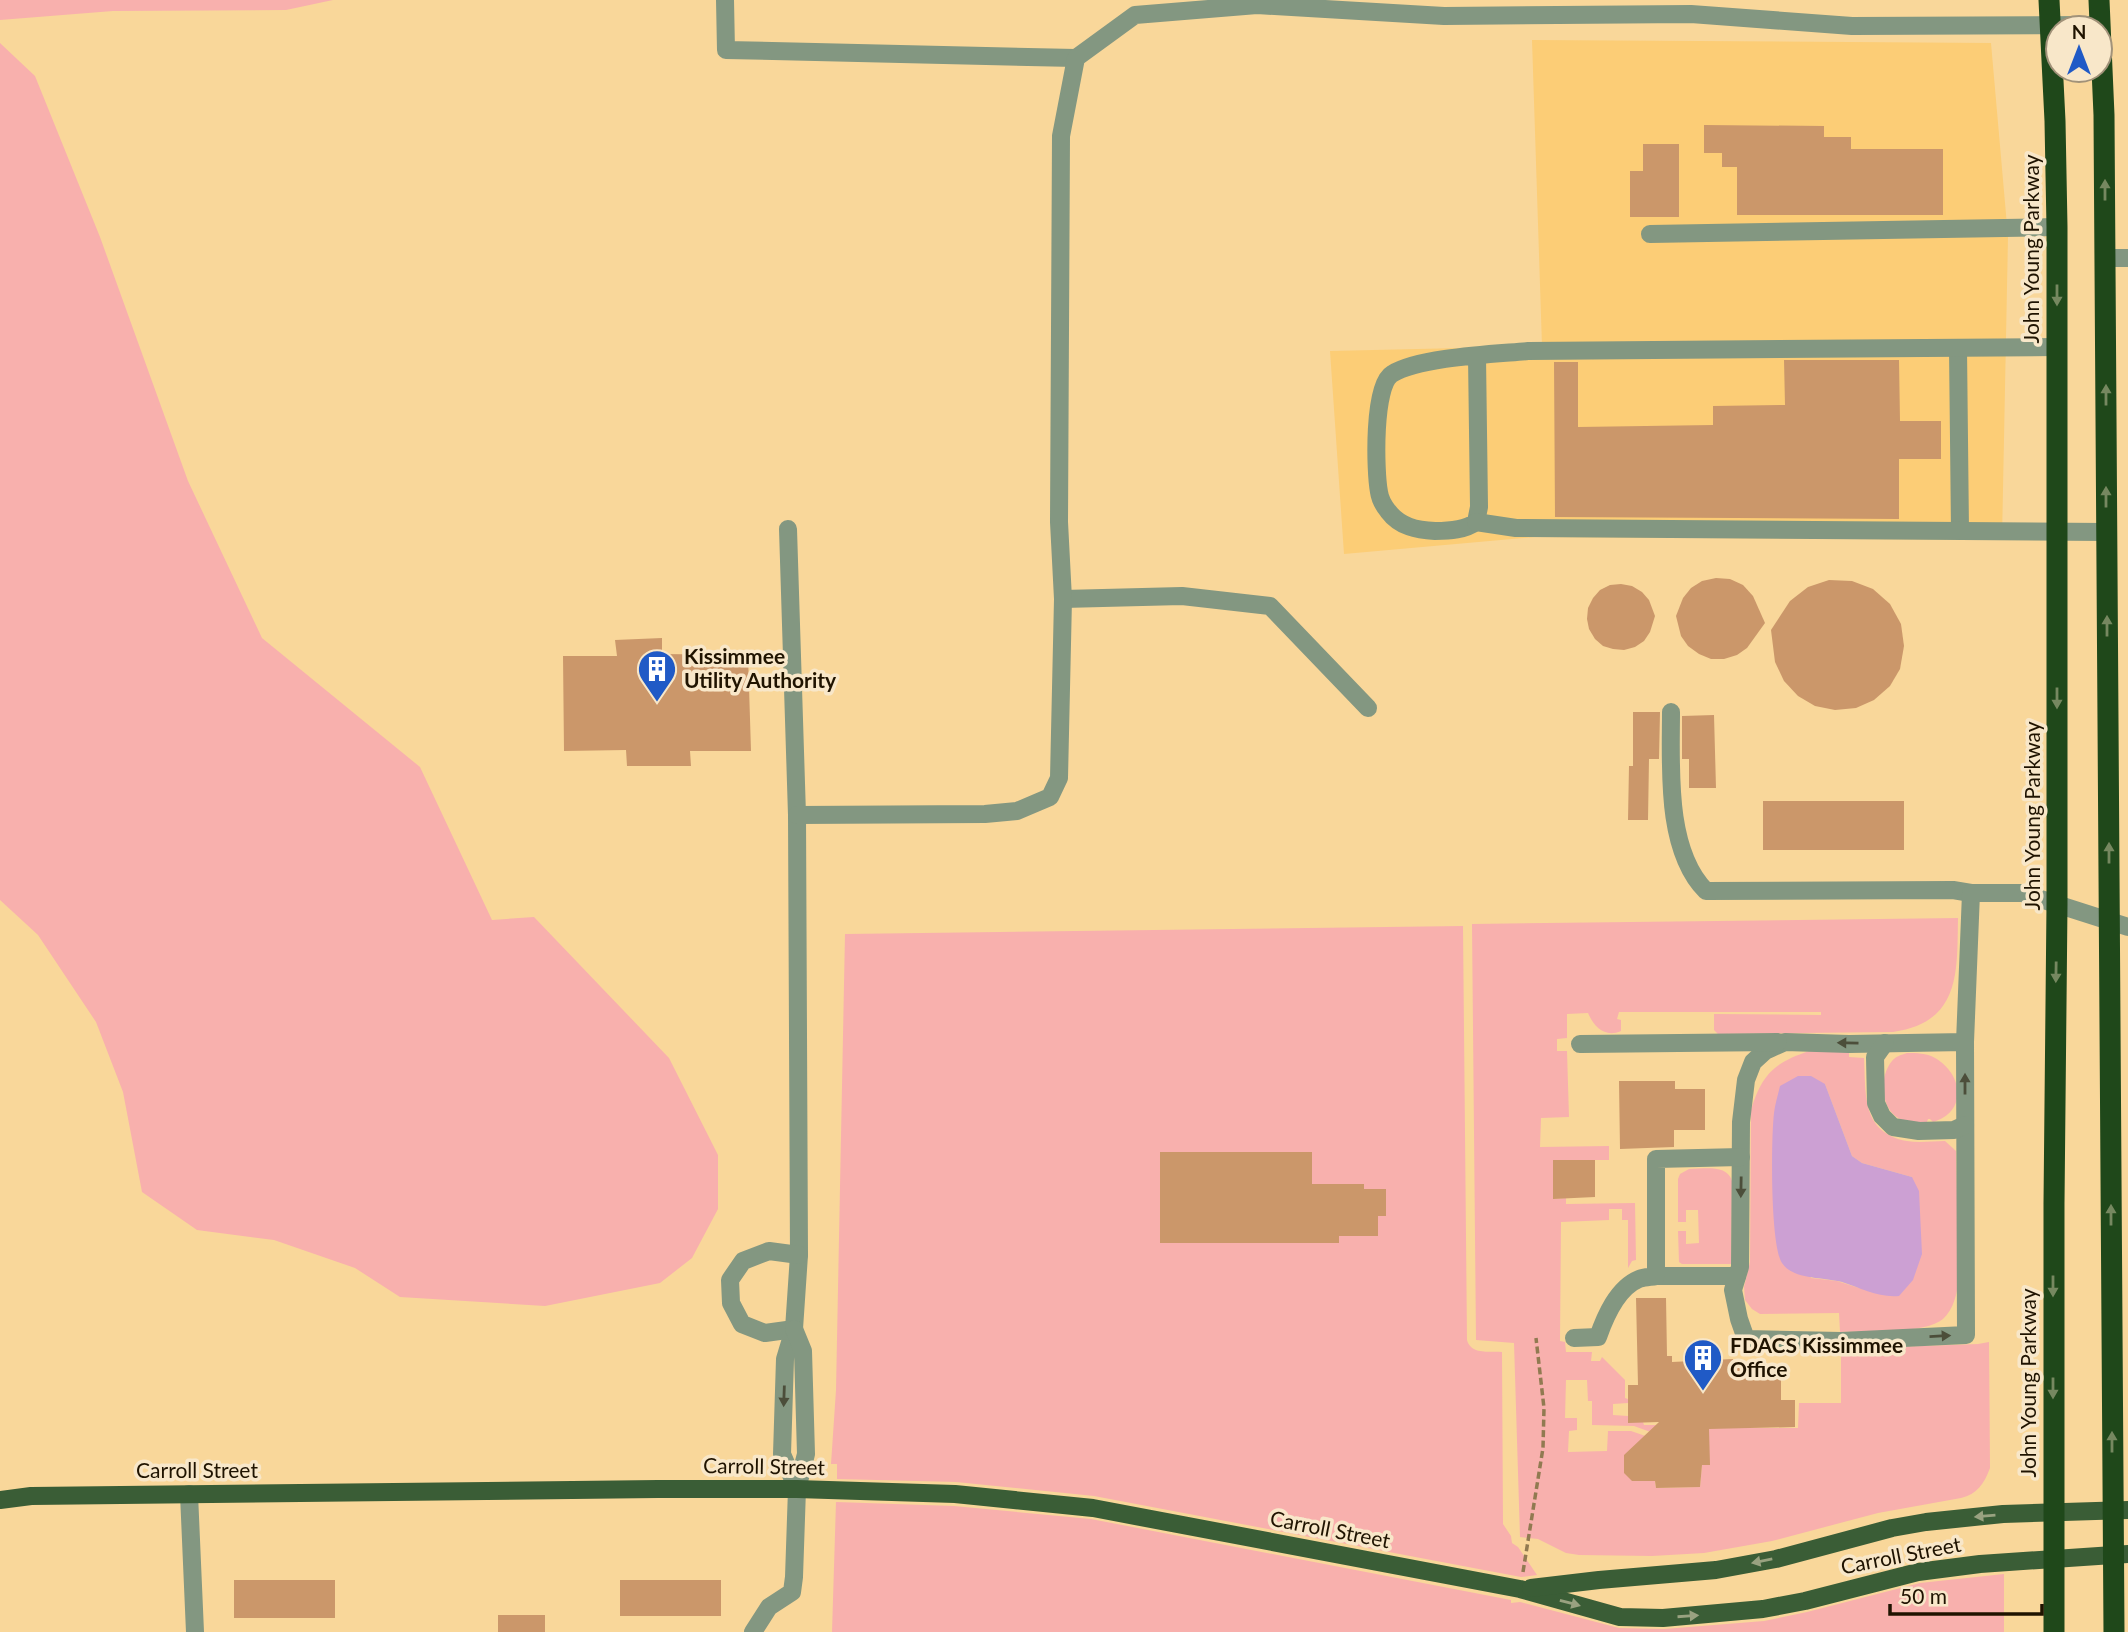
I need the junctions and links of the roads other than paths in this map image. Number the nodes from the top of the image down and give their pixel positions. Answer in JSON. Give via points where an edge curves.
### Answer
{"nodes":[{"id":1,"x":725,"y":0,"type":"edge"},
{"id":2,"x":1257,"y":3,"type":"edge"},
{"id":3,"x":1663,"y":7,"type":"edge"},
{"id":4,"x":1443,"y":8,"type":"edge"},
{"id":5,"x":1728,"y":8,"type":"edge"},
{"id":6,"x":2044,"y":25,"type":"edge"},
{"id":7,"x":1076,"y":58,"type":"junction"},
{"id":8,"x":2053,"y":84,"type":"edge"},
{"id":9,"x":2103,"y":84,"type":"edge"},
{"id":10,"x":2057,"y":227,"type":"junction"},
{"id":11,"x":1650,"y":234,"type":"dead end"},
{"id":12,"x":2106,"y":258,"type":"junction"},
{"id":13,"x":2128,"y":258,"type":"edge"},
{"id":14,"x":2057,"y":347,"type":"junction"},
{"id":15,"x":1958,"y":348,"type":"junction"},
{"id":16,"x":1477,"y":356,"type":"junction"},
{"id":17,"x":1476,"y":522,"type":"junction"},
{"id":18,"x":788,"y":529,"type":"dead end"},
{"id":19,"x":1960,"y":531,"type":"junction"},
{"id":20,"x":2057,"y":532,"type":"junction"},
{"id":21,"x":2106,"y":532,"type":"junction"},
{"id":22,"x":1063,"y":599,"type":"junction"},
{"id":23,"x":1367,"y":708,"type":"dead end"},
{"id":24,"x":1671,"y":712,"type":"dead end"},
{"id":25,"x":797,"y":815,"type":"junction"},
{"id":26,"x":1971,"y":893,"type":"junction"},
{"id":27,"x":2057,"y":904,"type":"junction"},
{"id":28,"x":2119,"y":924,"type":"edge"},
{"id":29,"x":1785,"y":1042,"type":"junction"},
{"id":30,"x":1965,"y":1042,"type":"junction"},
{"id":31,"x":1885,"y":1043,"type":"junction"},
{"id":32,"x":1580,"y":1044,"type":"dead end"},
{"id":33,"x":1965,"y":1125,"type":"junction"},
{"id":34,"x":1741,"y":1157,"type":"junction"},
{"id":35,"x":2120,"y":1245,"type":"edge"},
{"id":36,"x":799,"y":1255,"type":"junction"},
{"id":37,"x":1656,"y":1276,"type":"junction"},
{"id":38,"x":1737,"y":1276,"type":"junction"},
{"id":39,"x":794,"y":1329,"type":"junction"},
{"id":40,"x":1574,"y":1338,"type":"dead end"},
{"id":41,"x":797,"y":1489,"type":"junction"},
{"id":42,"x":189,"y":1494,"type":"junction"},
{"id":43,"x":0,"y":1500,"type":"edge"},
{"id":44,"x":2120,"y":1511,"type":"edge"},
{"id":45,"x":2053,"y":1513,"type":"junction"},
{"id":46,"x":2120,"y":1555,"type":"edge"},
{"id":47,"x":2053,"y":1559,"type":"junction"},
{"id":48,"x":1520,"y":1590,"type":"junction"},
{"id":49,"x":195,"y":1632,"type":"edge"},
{"id":50,"x":752,"y":1632,"type":"edge"},
{"id":51,"x":2054,"y":1632,"type":"edge"},
{"id":52,"x":2113,"y":1632,"type":"edge"}],
"edges":[{"from":1,"to":7,"type":"street","via":[[726,50]]},
{"from":2,"to":4,"type":"street"},
{"from":2,"to":7,"type":"street","via":[[1135,15]]},
{"from":3,"to":4,"type":"street"},
{"from":3,"to":5,"type":"street","via":[[1691,14]]},
{"from":5,"to":6,"type":"street","via":[[1853,26]]},
{"from":7,"to":22,"type":"street","via":[[1061,136],[1059,522]]},
{"from":8,"to":10,"type":"highway","name":"John Young Parkway"},
{"from":12,"to":9,"type":"highway","one_way":true},
{"from":10,"to":11,"type":"street"},
{"from":10,"to":14,"type":"highway","name":"John Young Parkway","one_way":true},
{"from":12,"to":13,"type":"street"},
{"from":21,"to":12,"type":"highway","one_way":true},
{"from":14,"to":15,"type":"street"},
{"from":14,"to":20,"type":"highway","name":"John Young Parkway"},
{"from":15,"to":16,"type":"street","via":[[1528,351]]},
{"from":15,"to":19,"type":"street"},
{"from":16,"to":17,"type":"street"},
{"from":16,"to":17,"type":"street","via":[[1425,363],[1390,374],[1378,404],[1377,431],[1379,493],[1394,518],[1419,530],[1468,528]]},
{"from":17,"to":19,"type":"street","via":[[1516,528]]},
{"from":18,"to":25,"type":"street"},
{"from":19,"to":20,"type":"street"},
{"from":20,"to":21,"type":"street"},
{"from":20,"to":27,"type":"highway","name":"John Young Parkway","one_way":true},
{"from":28,"to":21,"type":"highway","one_way":true},
{"from":22,"to":23,"type":"street","via":[[1182,596],[1269,606]]},
{"from":22,"to":25,"type":"street","via":[[1059,778],[1050,797],[1017,811],[985,814]]},
{"from":24,"to":26,"type":"street","via":[[1672,807],[1690,869],[1706,891]]},
{"from":25,"to":36,"type":"street"},
{"from":26,"to":27,"type":"street","via":[[2022,893]]},
{"from":26,"to":30,"type":"street"},
{"from":27,"to":28,"type":"street"},
{"from":27,"to":45,"type":"highway","name":"John Young Parkway","one_way":true},
{"from":35,"to":28,"type":"highway","one_way":true},
{"from":31,"to":29,"type":"street","one_way":true},
{"from":29,"to":32,"type":"street"},
{"from":29,"to":34,"type":"street","via":[[1753,1062],[1746,1080]]},
{"from":30,"to":31,"type":"street"},
{"from":33,"to":30,"type":"street","one_way":true},
{"from":31,"to":33,"type":"street","via":[[1875,1056],[1876,1103],[1882,1116],[1893,1127],[1919,1131],[1954,1130]]},
{"from":38,"to":33,"type":"street","one_way":true,"via":[[1733,1290],[1746,1339],[1841,1341],[1966,1335]]},
{"from":34,"to":37,"type":"street","via":[[1657,1158]]},
{"from":34,"to":38,"type":"street","one_way":true},
{"from":44,"to":35,"type":"highway","one_way":true},
{"from":36,"to":39,"type":"street"},
{"from":36,"to":39,"type":"street","via":[[769,1251],[743,1261],[730,1280],[730,1303],[742,1324],[765,1333]]},
{"from":37,"to":38,"type":"street"},
{"from":37,"to":40,"type":"street","via":[[1623,1289],[1598,1337]]},
{"from":39,"to":41,"type":"street","via":[[803,1351],[806,1454]]},
{"from":41,"to":42,"type":"main road","name":"Carroll Street"},
{"from":41,"to":48,"type":"main road","name":"Carroll Street","via":[[955,1494],[1093,1508]]},
{"from":41,"to":50,"type":"street","via":[[792,1591],[769,1607]]},
{"from":42,"to":43,"type":"main road","name":"Carroll Street"},
{"from":42,"to":49,"type":"street"},
{"from":44,"to":45,"type":"main road","name":"Carroll Street"},
{"from":44,"to":46,"type":"highway"},
{"from":45,"to":47,"type":"highway","name":"John Young Parkway"},
{"from":45,"to":48,"type":"main road","name":"Carroll Street","one_way":true,"via":[[1926,1522],[1716,1570]]},
{"from":46,"to":47,"type":"main road","name":"Carroll Street"},
{"from":46,"to":52,"type":"highway"},
{"from":48,"to":47,"type":"main road","name":"Carroll Street","one_way":true,"via":[[1620,1617],[1663,1618],[1763,1609],[1954,1566]]},
{"from":47,"to":51,"type":"highway","name":"John Young Parkway"}]}
